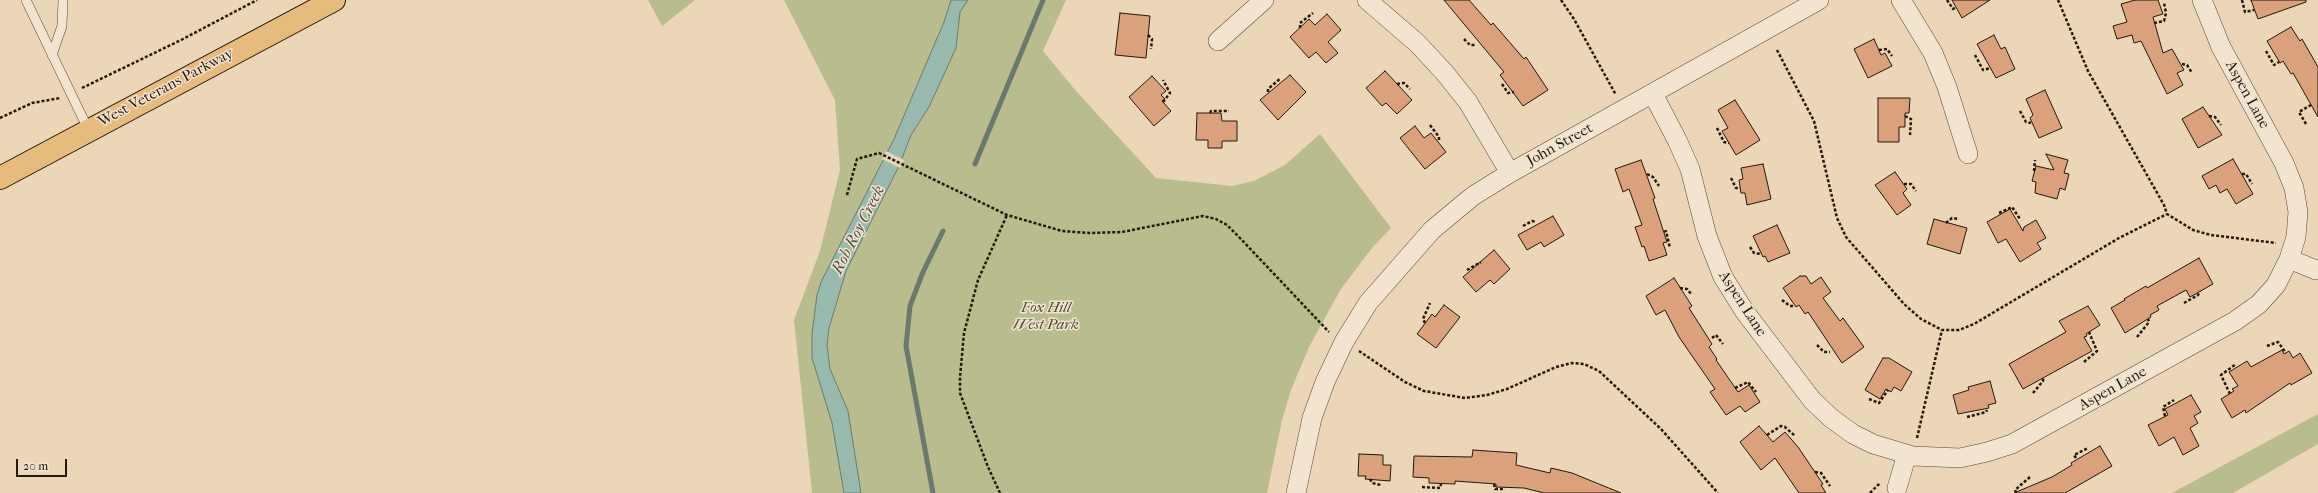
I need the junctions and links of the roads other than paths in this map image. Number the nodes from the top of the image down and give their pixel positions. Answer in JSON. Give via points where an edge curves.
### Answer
{"nodes":[{"id":1,"x":26,"y":0,"type":"edge"},
{"id":2,"x":63,"y":0,"type":"edge"},
{"id":3,"x":334,"y":0,"type":"edge"},
{"id":4,"x":1264,"y":0,"type":"edge"},
{"id":5,"x":1367,"y":0,"type":"edge"},
{"id":6,"x":1819,"y":0,"type":"edge"},
{"id":7,"x":1901,"y":0,"type":"edge"},
{"id":8,"x":2202,"y":0,"type":"edge"},
{"id":9,"x":1218,"y":41,"type":"dead end"},
{"id":10,"x":52,"y":55,"type":"junction"},
{"id":11,"x":1653,"y":94,"type":"junction"},
{"id":12,"x":88,"y":129,"type":"junction"},
{"id":13,"x":1968,"y":154,"type":"dead end"},
{"id":14,"x":1510,"y":173,"type":"junction"},
{"id":15,"x":0,"y":178,"type":"edge"},
{"id":16,"x":2286,"y":251,"type":"junction"},
{"id":17,"x":2316,"y":270,"type":"dead end"},
{"id":18,"x":1912,"y":446,"type":"junction"},
{"id":19,"x":1897,"y":488,"type":"dead end"},
{"id":20,"x":1296,"y":493,"type":"edge"}],
"edges":[{"from":1,"to":10,"type":"lane"},
{"from":2,"to":10,"type":"lane","via":[[62,26]]},
{"from":3,"to":12,"type":"main road","name":"West Veterans Parkway"},
{"from":4,"to":9,"type":"street"},
{"from":5,"to":14,"type":"street","via":[[1417,43],[1444,72],[1468,102]]},
{"from":6,"to":11,"type":"street","name":"John Street"},
{"from":7,"to":13,"type":"street","via":[[1933,54],[1947,87]]},
{"from":8,"to":16,"type":"street","name":"Aspen Lane","via":[[2221,48],[2284,163],[2294,188],[2298,212],[2296,237]]},
{"from":10,"to":12,"type":"lane"},
{"from":11,"to":14,"type":"street","name":"John Street"},
{"from":11,"to":18,"type":"street","name":"Aspen Lane","via":[[1690,169],[1718,266],[1744,312],[1824,412],[1853,434],[1867,440]]},
{"from":12,"to":15,"type":"main road","name":"West Veterans Parkway"},
{"from":14,"to":20,"type":"street","name":"John Street","via":[[1473,196],[1432,230],[1368,302],[1344,341],[1325,382],[1312,418]]},
{"from":16,"to":17,"type":"street"},
{"from":16,"to":18,"type":"street","name":"Aspen Lane","via":[[2276,285],[2259,304],[2235,321],[2026,437],[1987,452],[1960,458],[1935,458]]},
{"from":18,"to":19,"type":"street"}]}
